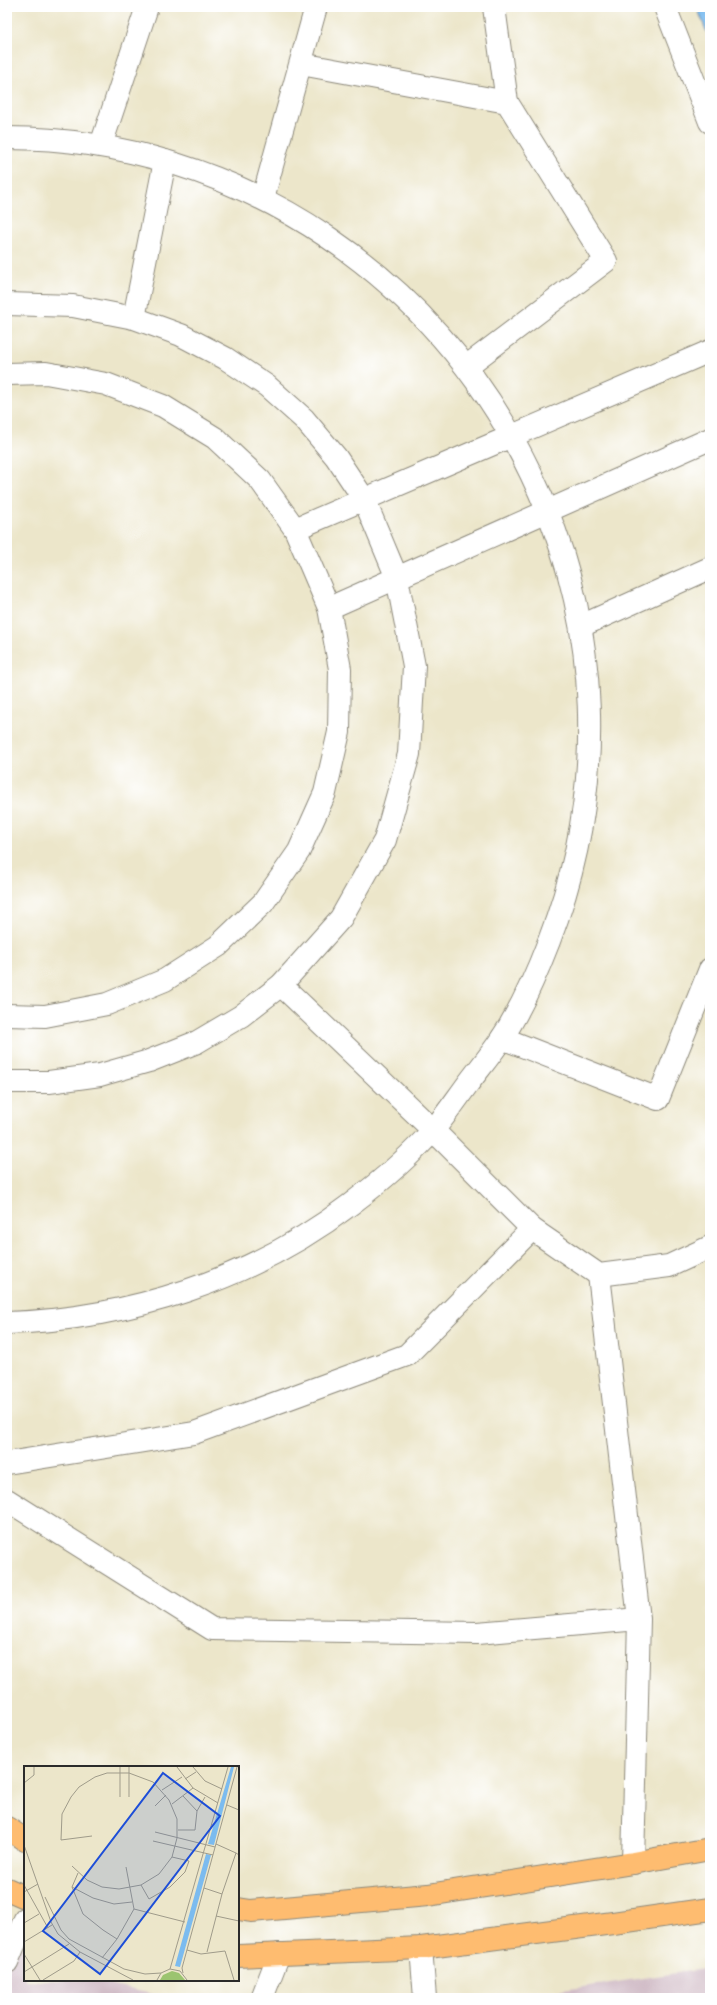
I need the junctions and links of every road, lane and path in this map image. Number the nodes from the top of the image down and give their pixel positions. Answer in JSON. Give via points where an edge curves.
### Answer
{"nodes":[{"id":1,"x":147,"y":7,"type":"edge"},
{"id":2,"x":316,"y":7,"type":"edge"},
{"id":3,"x":494,"y":7,"type":"edge"},
{"id":4,"x":665,"y":7,"type":"edge"},
{"id":5,"x":300,"y":64,"type":"junction"},
{"id":6,"x":507,"y":102,"type":"junction"},
{"id":7,"x":710,"y":122,"type":"edge"},
{"id":8,"x":7,"y":138,"type":"edge"},
{"id":9,"x":101,"y":145,"type":"junction"},
{"id":10,"x":165,"y":161,"type":"junction"},
{"id":11,"x":263,"y":198,"type":"junction"},
{"id":12,"x":7,"y":304,"type":"edge"},
{"id":13,"x":134,"y":318,"type":"junction"},
{"id":14,"x":710,"y":351,"type":"edge"},
{"id":15,"x":467,"y":366,"type":"junction"},
{"id":16,"x":7,"y":374,"type":"edge"},
{"id":17,"x":513,"y":436,"type":"junction"},
{"id":18,"x":710,"y":440,"type":"edge"},
{"id":19,"x":364,"y":499,"type":"junction"},
{"id":20,"x":549,"y":510,"type":"junction"},
{"id":21,"x":295,"y":528,"type":"junction"},
{"id":22,"x":710,"y":568,"type":"edge"},
{"id":23,"x":398,"y":578,"type":"junction"},
{"id":24,"x":329,"y":608,"type":"junction"},
{"id":25,"x":582,"y":626,"type":"junction"},
{"id":26,"x":710,"y":969,"type":"edge"},
{"id":27,"x":281,"y":985,"type":"junction"},
{"id":28,"x":7,"y":1015,"type":"edge"},
{"id":29,"x":502,"y":1038,"type":"junction"},
{"id":30,"x":7,"y":1082,"type":"edge"},
{"id":31,"x":433,"y":1130,"type":"junction"},
{"id":32,"x":532,"y":1229,"type":"junction"},
{"id":33,"x":710,"y":1247,"type":"edge"},
{"id":34,"x":599,"y":1275,"type":"junction"},
{"id":35,"x":7,"y":1323,"type":"edge"},
{"id":36,"x":7,"y":1462,"type":"edge"},
{"id":37,"x":7,"y":1500,"type":"edge"},
{"id":38,"x":638,"y":1619,"type":"junction"},
{"id":39,"x":7,"y":1828,"type":"edge"},
{"id":40,"x":24,"y":1839,"type":"edge"},
{"id":41,"x":710,"y":1849,"type":"edge"},
{"id":42,"x":632,"y":1863,"type":"junction"},
{"id":43,"x":7,"y":1889,"type":"edge"},
{"id":44,"x":24,"y":1897,"type":"edge"},
{"id":45,"x":239,"y":1909,"type":"edge"},
{"id":46,"x":710,"y":1909,"type":"edge"},
{"id":47,"x":24,"y":1921,"type":"edge"},
{"id":48,"x":420,"y":1948,"type":"junction"},
{"id":49,"x":9,"y":1953,"type":"edge"},
{"id":50,"x":279,"y":1954,"type":"junction"},
{"id":51,"x":239,"y":1956,"type":"edge"},
{"id":52,"x":262,"y":1998,"type":"edge"},
{"id":53,"x":425,"y":1998,"type":"edge"}],
"edges":[{"from":1,"to":9,"type":"street"},
{"from":2,"to":5,"type":"street"},
{"from":3,"to":6,"type":"street"},
{"from":4,"to":7,"type":"street"},
{"from":5,"to":6,"type":"street"},
{"from":5,"to":11,"type":"street"},
{"from":6,"to":15,"type":"street","via":[[606,261]]},
{"from":8,"to":9,"type":"street","via":[[37,138]]},
{"from":9,"to":10,"type":"street"},
{"from":10,"to":11,"type":"street"},
{"from":10,"to":13,"type":"street"},
{"from":11,"to":15,"type":"street","via":[[316,229],[389,283],[433,326]]},
{"from":12,"to":13,"type":"street","via":[[72,306]]},
{"from":13,"to":19,"type":"street","via":[[187,338],[225,358],[267,386],[304,419],[336,457]]},
{"from":14,"to":17,"type":"street"},
{"from":15,"to":17,"type":"street"},
{"from":16,"to":21,"type":"street","via":[[46,373],[106,384],[163,406],[215,438],[260,480]]},
{"from":17,"to":19,"type":"street"},
{"from":17,"to":20,"type":"street"},
{"from":18,"to":20,"type":"street"},
{"from":19,"to":21,"type":"street"},
{"from":19,"to":23,"type":"street"},
{"from":20,"to":23,"type":"street"},
{"from":20,"to":25,"type":"street","via":[[568,568]]},
{"from":21,"to":24,"type":"street"},
{"from":22,"to":25,"type":"street"},
{"from":23,"to":24,"type":"street"},
{"from":23,"to":27,"type":"street","via":[[414,666],[409,754],[385,840],[341,918]]},
{"from":24,"to":28,"type":"street","via":[[340,669],[339,732],[325,793],[299,851],[263,903],[218,946],[165,980],[107,1004],[45,1016]]},
{"from":25,"to":29,"type":"street","via":[[589,697],[588,768],[579,839],[562,908],[536,975]]},
{"from":26,"to":29,"type":"street","via":[[658,1099]]},
{"from":27,"to":30,"type":"street","via":[[234,1020],[197,1042],[149,1061],[100,1075],[49,1082]]},
{"from":27,"to":31,"type":"street"},
{"from":29,"to":31,"type":"street"},
{"from":31,"to":32,"type":"street"},
{"from":31,"to":35,"type":"street","via":[[393,1169],[350,1205],[303,1236],[254,1263],[202,1286],[149,1303],[94,1315]]},
{"from":32,"to":34,"type":"street"},
{"from":32,"to":36,"type":"street","via":[[407,1355],[194,1433]]},
{"from":33,"to":34,"type":"street","via":[[669,1266]]},
{"from":34,"to":38,"type":"street"},
{"from":37,"to":38,"type":"street","via":[[212,1629],[477,1633]]},
{"from":38,"to":42,"type":"street"},
{"from":39,"to":40,"type":"main road"},
{"from":41,"to":42,"type":"main road"},
{"from":42,"to":45,"type":"main road","via":[[428,1895],[251,1911]]},
{"from":43,"to":44,"type":"main road"},
{"from":46,"to":48,"type":"main road"},
{"from":47,"to":49,"type":"street"},
{"from":48,"to":50,"type":"main road"},
{"from":48,"to":53,"type":"street"},
{"from":50,"to":51,"type":"main road"},
{"from":50,"to":52,"type":"street"}]}
